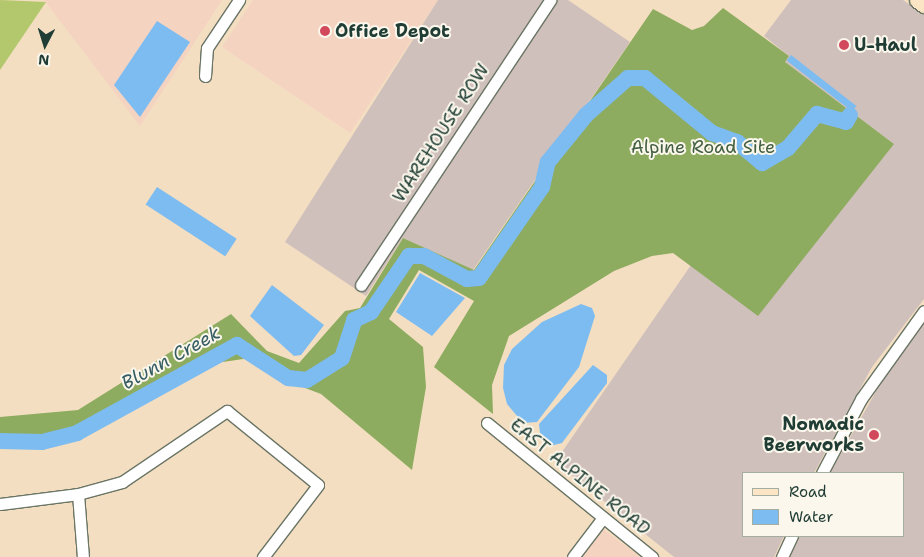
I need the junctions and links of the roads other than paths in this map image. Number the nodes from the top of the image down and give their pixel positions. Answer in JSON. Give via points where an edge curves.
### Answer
{"nodes":[{"id":1,"x":239,"y":0,"type":"edge"},
{"id":2,"x":550,"y":0,"type":"edge"},
{"id":3,"x":918,"y":0,"type":"edge"},
{"id":4,"x":924,"y":5,"type":"edge"},
{"id":5,"x":205,"y":76,"type":"dead end"},
{"id":6,"x":362,"y":285,"type":"dead end"},
{"id":7,"x":924,"y":311,"type":"edge"},
{"id":8,"x":487,"y":423,"type":"dead end"},
{"id":9,"x":823,"y":472,"type":"edge"},
{"id":10,"x":78,"y":494,"type":"junction"},
{"id":11,"x":0,"y":504,"type":"edge"},
{"id":12,"x":602,"y":519,"type":"junction"},
{"id":13,"x":792,"y":537,"type":"edge"},
{"id":14,"x":83,"y":557,"type":"edge"},
{"id":15,"x":263,"y":557,"type":"edge"},
{"id":16,"x":573,"y":557,"type":"edge"},
{"id":17,"x":652,"y":557,"type":"edge"},
{"id":18,"x":782,"y":557,"type":"edge"}],
"edges":[{"from":1,"to":5,"type":"street","via":[[207,48]]},
{"from":2,"to":6,"type":"street","name":"WAREHOUSE ROW"},
{"from":3,"to":4,"type":"main road"},
{"from":7,"to":9,"type":"street","via":[[861,399]]},
{"from":8,"to":12,"type":"street","name":"EAST ALPINE ROAD"},
{"from":10,"to":11,"type":"street"},
{"from":10,"to":14,"type":"street"},
{"from":10,"to":15,"type":"street","via":[[122,482],[227,411],[318,485]]},
{"from":12,"to":16,"type":"street"},
{"from":12,"to":17,"type":"street","name":"EAST ALPINE ROAD"},
{"from":13,"to":18,"type":"street"}]}
